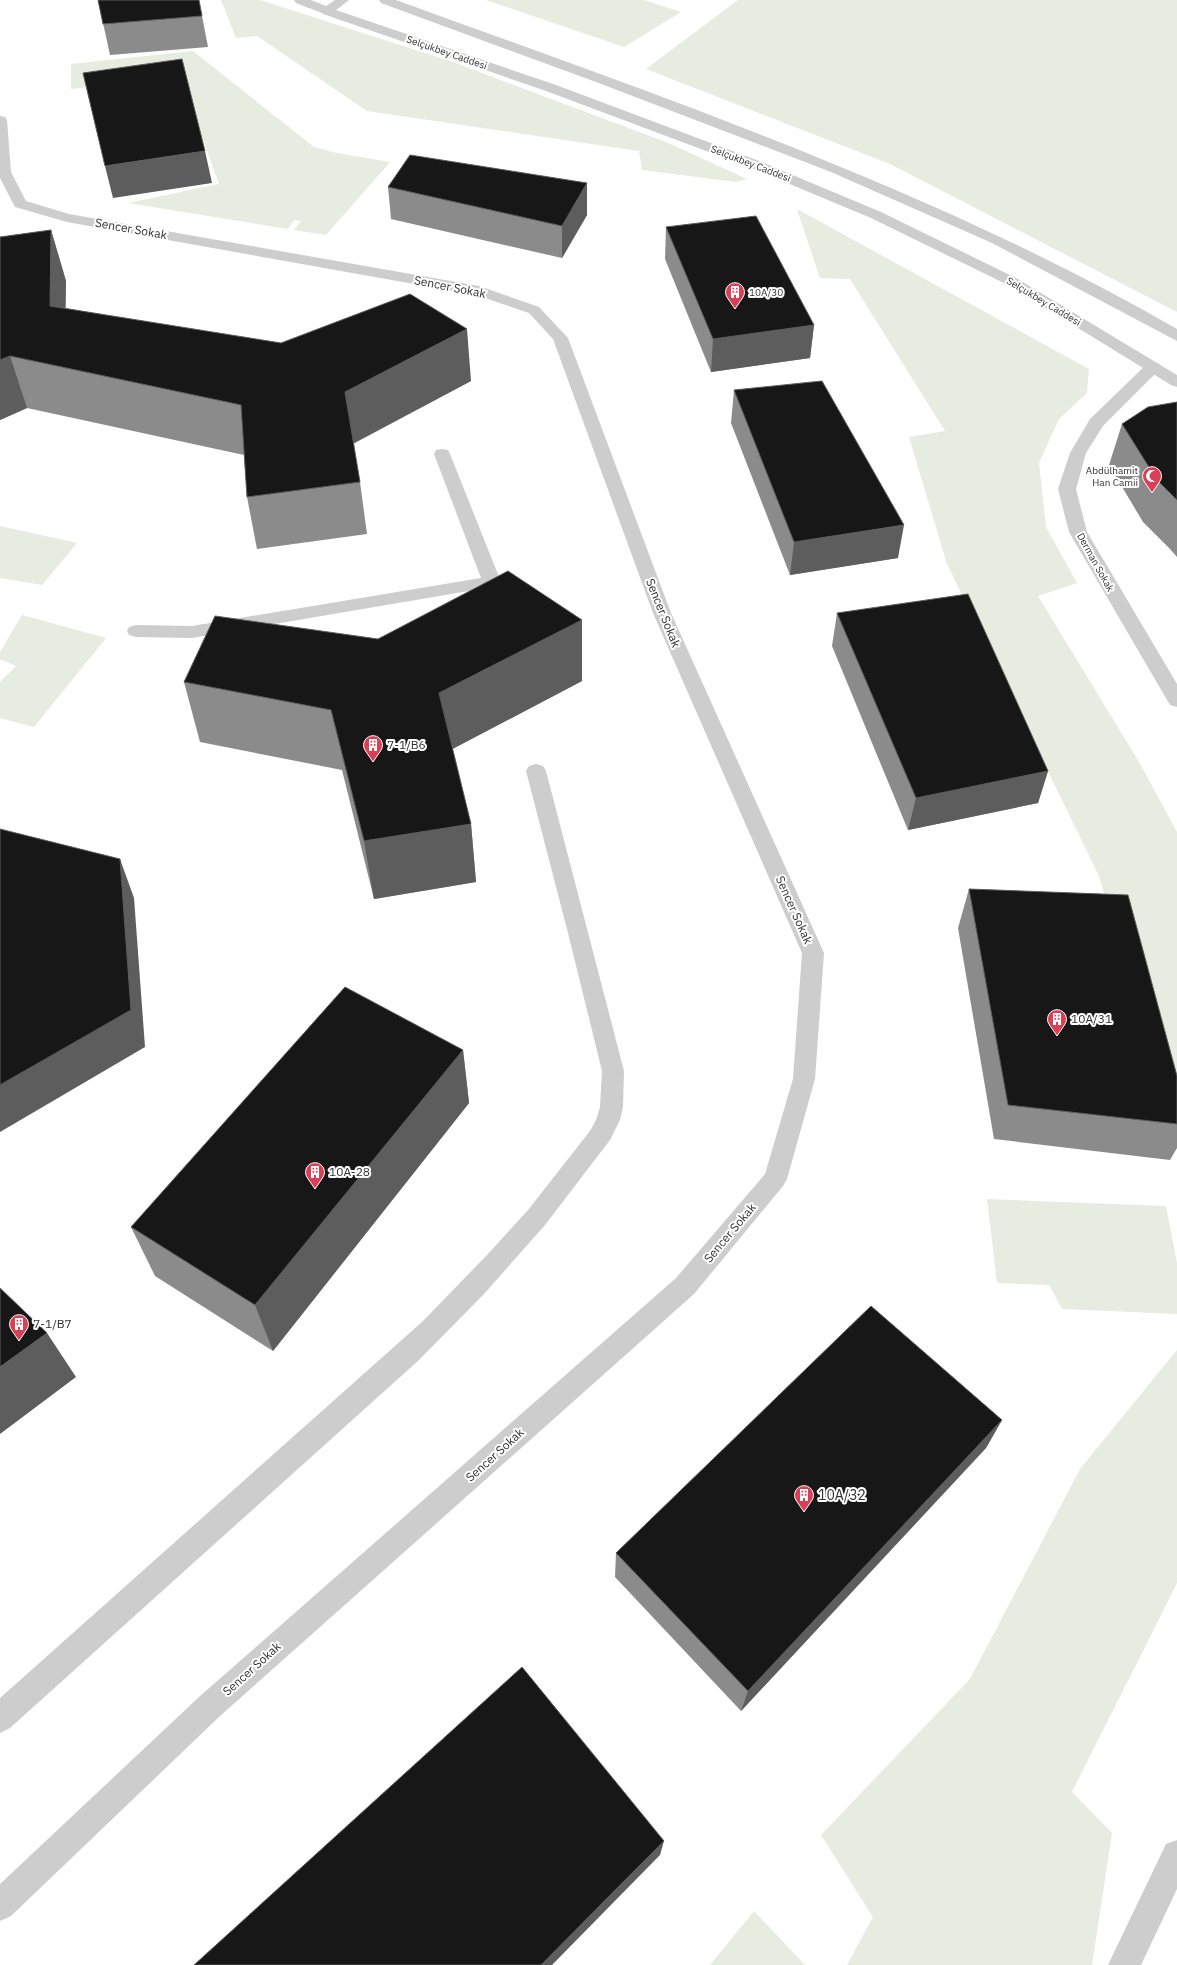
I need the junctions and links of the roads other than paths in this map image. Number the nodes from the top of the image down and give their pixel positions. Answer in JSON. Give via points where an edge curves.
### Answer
{"nodes":[{"id":1,"x":300,"y":0,"type":"edge"},
{"id":2,"x":343,"y":0,"type":"edge"},
{"id":3,"x":385,"y":0,"type":"edge"},
{"id":4,"x":327,"y":11,"type":"junction"},
{"id":5,"x":0,"y":120,"type":"edge"},
{"id":6,"x":1177,"y":336,"type":"edge"},
{"id":7,"x":1153,"y":367,"type":"junction"},
{"id":8,"x":1177,"y":382,"type":"edge"},
{"id":9,"x":442,"y":454,"type":"dead end"},
{"id":10,"x":136,"y":631,"type":"dead end"},
{"id":11,"x":1177,"y":700,"type":"edge"},
{"id":12,"x":536,"y":771,"type":"dead end"},
{"id":13,"x":0,"y":1718,"type":"edge"},
{"id":14,"x":1177,"y":1855,"type":"edge"},
{"id":15,"x":0,"y":1905,"type":"edge"},
{"id":16,"x":1124,"y":1965,"type":"edge"}],
"edges":[{"from":1,"to":4,"type":"street","name":"Selçukbey Caddesi"},
{"from":2,"to":4,"type":"street"},
{"from":3,"to":6,"type":"street","via":[[836,169],[997,240]]},
{"from":4,"to":7,"type":"street","name":"Selçukbey Caddesi","via":[[566,93],[754,164],[876,214],[1012,281]]},
{"from":5,"to":15,"type":"street","name":"Sencer Sokak","via":[[4,172],[20,204],[67,218],[480,291],[534,310],[560,338],[662,613],[813,953],[804,1079],[775,1179],[685,1286],[210,1707]]},
{"from":7,"to":8,"type":"street","name":"Selçukbey Caddesi"},
{"from":7,"to":11,"type":"street","name":"Derman Sokak","via":[[1096,423],[1078,452],[1067,489],[1078,532]]},
{"from":9,"to":10,"type":"street","via":[[492,582],[192,632]]},
{"from":12,"to":13,"type":"street","via":[[613,1071],[612,1108],[605,1127],[560,1190],[461,1302],[410,1351]]},
{"from":14,"to":16,"type":"street"}]}
